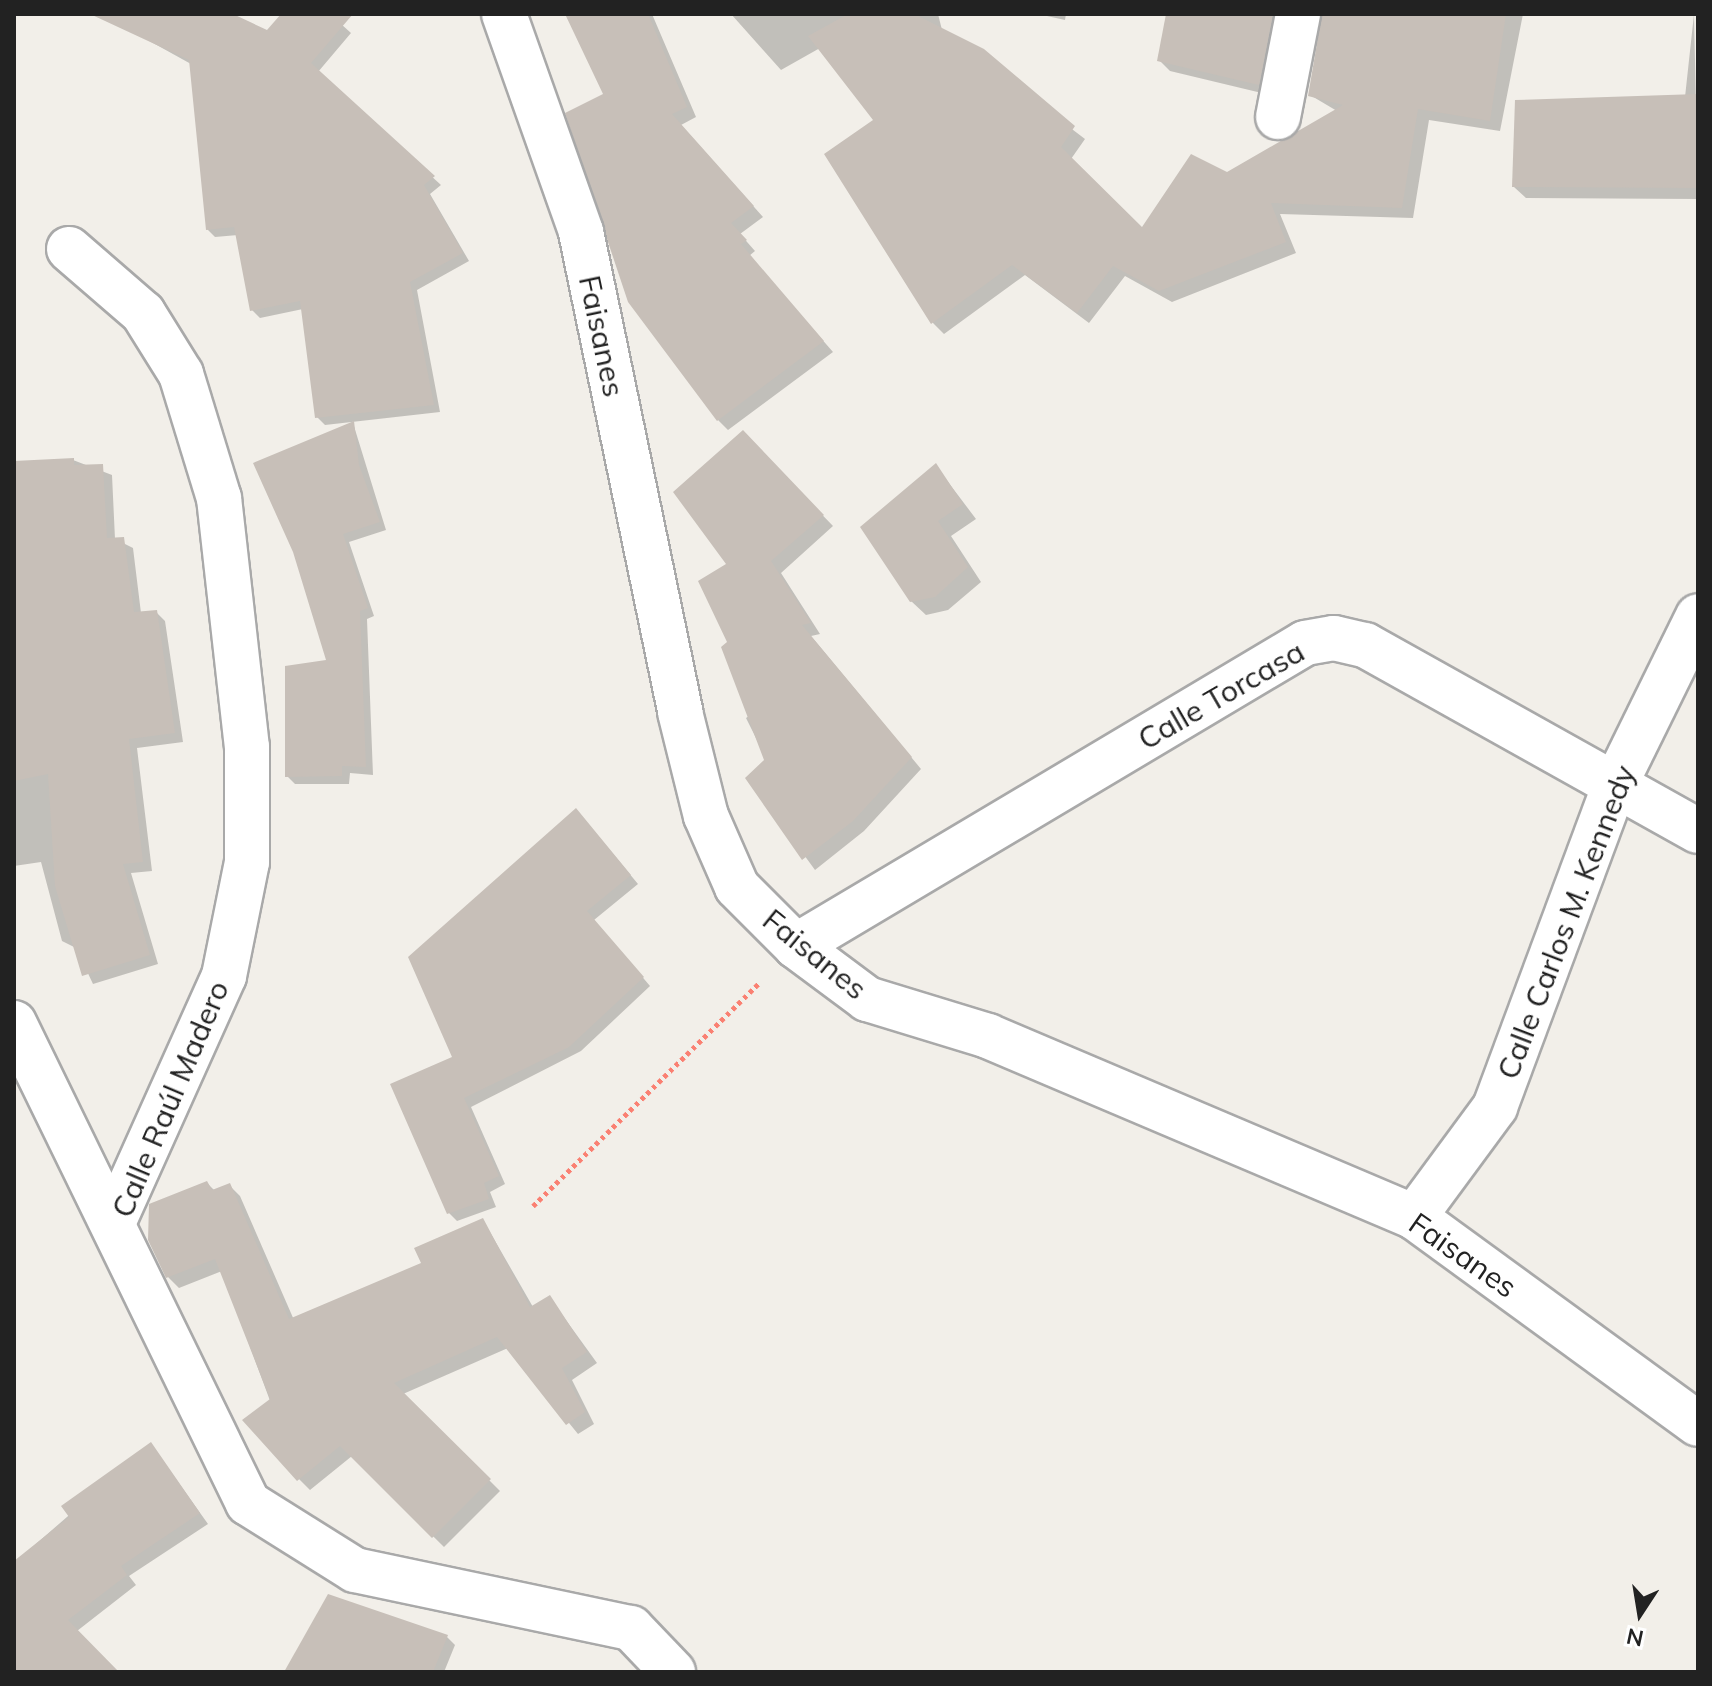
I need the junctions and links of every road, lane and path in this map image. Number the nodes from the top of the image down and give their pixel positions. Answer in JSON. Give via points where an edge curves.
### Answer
{"nodes":[{"id":1,"x":504,"y":14,"type":"edge"},
{"id":2,"x":1298,"y":14,"type":"edge"},
{"id":3,"x":1278,"y":117,"type":"dead end"},
{"id":4,"x":69,"y":249,"type":"dead end"},
{"id":5,"x":1698,"y":616,"type":"edge"},
{"id":6,"x":1615,"y":785,"type":"junction"},
{"id":7,"x":1698,"y":831,"type":"edge"},
{"id":8,"x":796,"y":946,"type":"junction"},
{"id":9,"x":14,"y":1023,"type":"edge"},
{"id":10,"x":533,"y":1206,"type":"dead end"},
{"id":11,"x":1414,"y":1217,"type":"junction"},
{"id":12,"x":113,"y":1223,"type":"junction"},
{"id":13,"x":1698,"y":1424,"type":"edge"},
{"id":14,"x":673,"y":1672,"type":"edge"}],
"edges":[{"from":1,"to":8,"type":"street","name":"Faisanes","via":[[581,232],[706,816],[737,887]]},
{"from":2,"to":3,"type":"street"},
{"from":4,"to":12,"type":"street","name":"Calle Raúl Madero","via":[[143,313],[181,374],[219,498],[247,747],[247,862],[224,976]]},
{"from":5,"to":6,"type":"street","name":"Calle Carlos M. Kennedy"},
{"from":6,"to":7,"type":"street","name":"Calle Torcasa"},
{"from":6,"to":8,"type":"street","name":"Calle Torcasa","via":[[1365,645],[1334,638],[1305,643]]},
{"from":6,"to":11,"type":"street","name":"Calle Carlos M. Kennedy","via":[[1495,1107]]},
{"from":8,"to":10,"type":"path"},
{"from":8,"to":11,"type":"street","name":"Faisanes","via":[[867,999],[988,1036]]},
{"from":9,"to":12,"type":"street"},
{"from":11,"to":13,"type":"street","name":"Faisanes"},
{"from":12,"to":14,"type":"street","name":"Calle Raúl Madero","via":[[248,1503],[355,1570],[631,1628]]}]}
